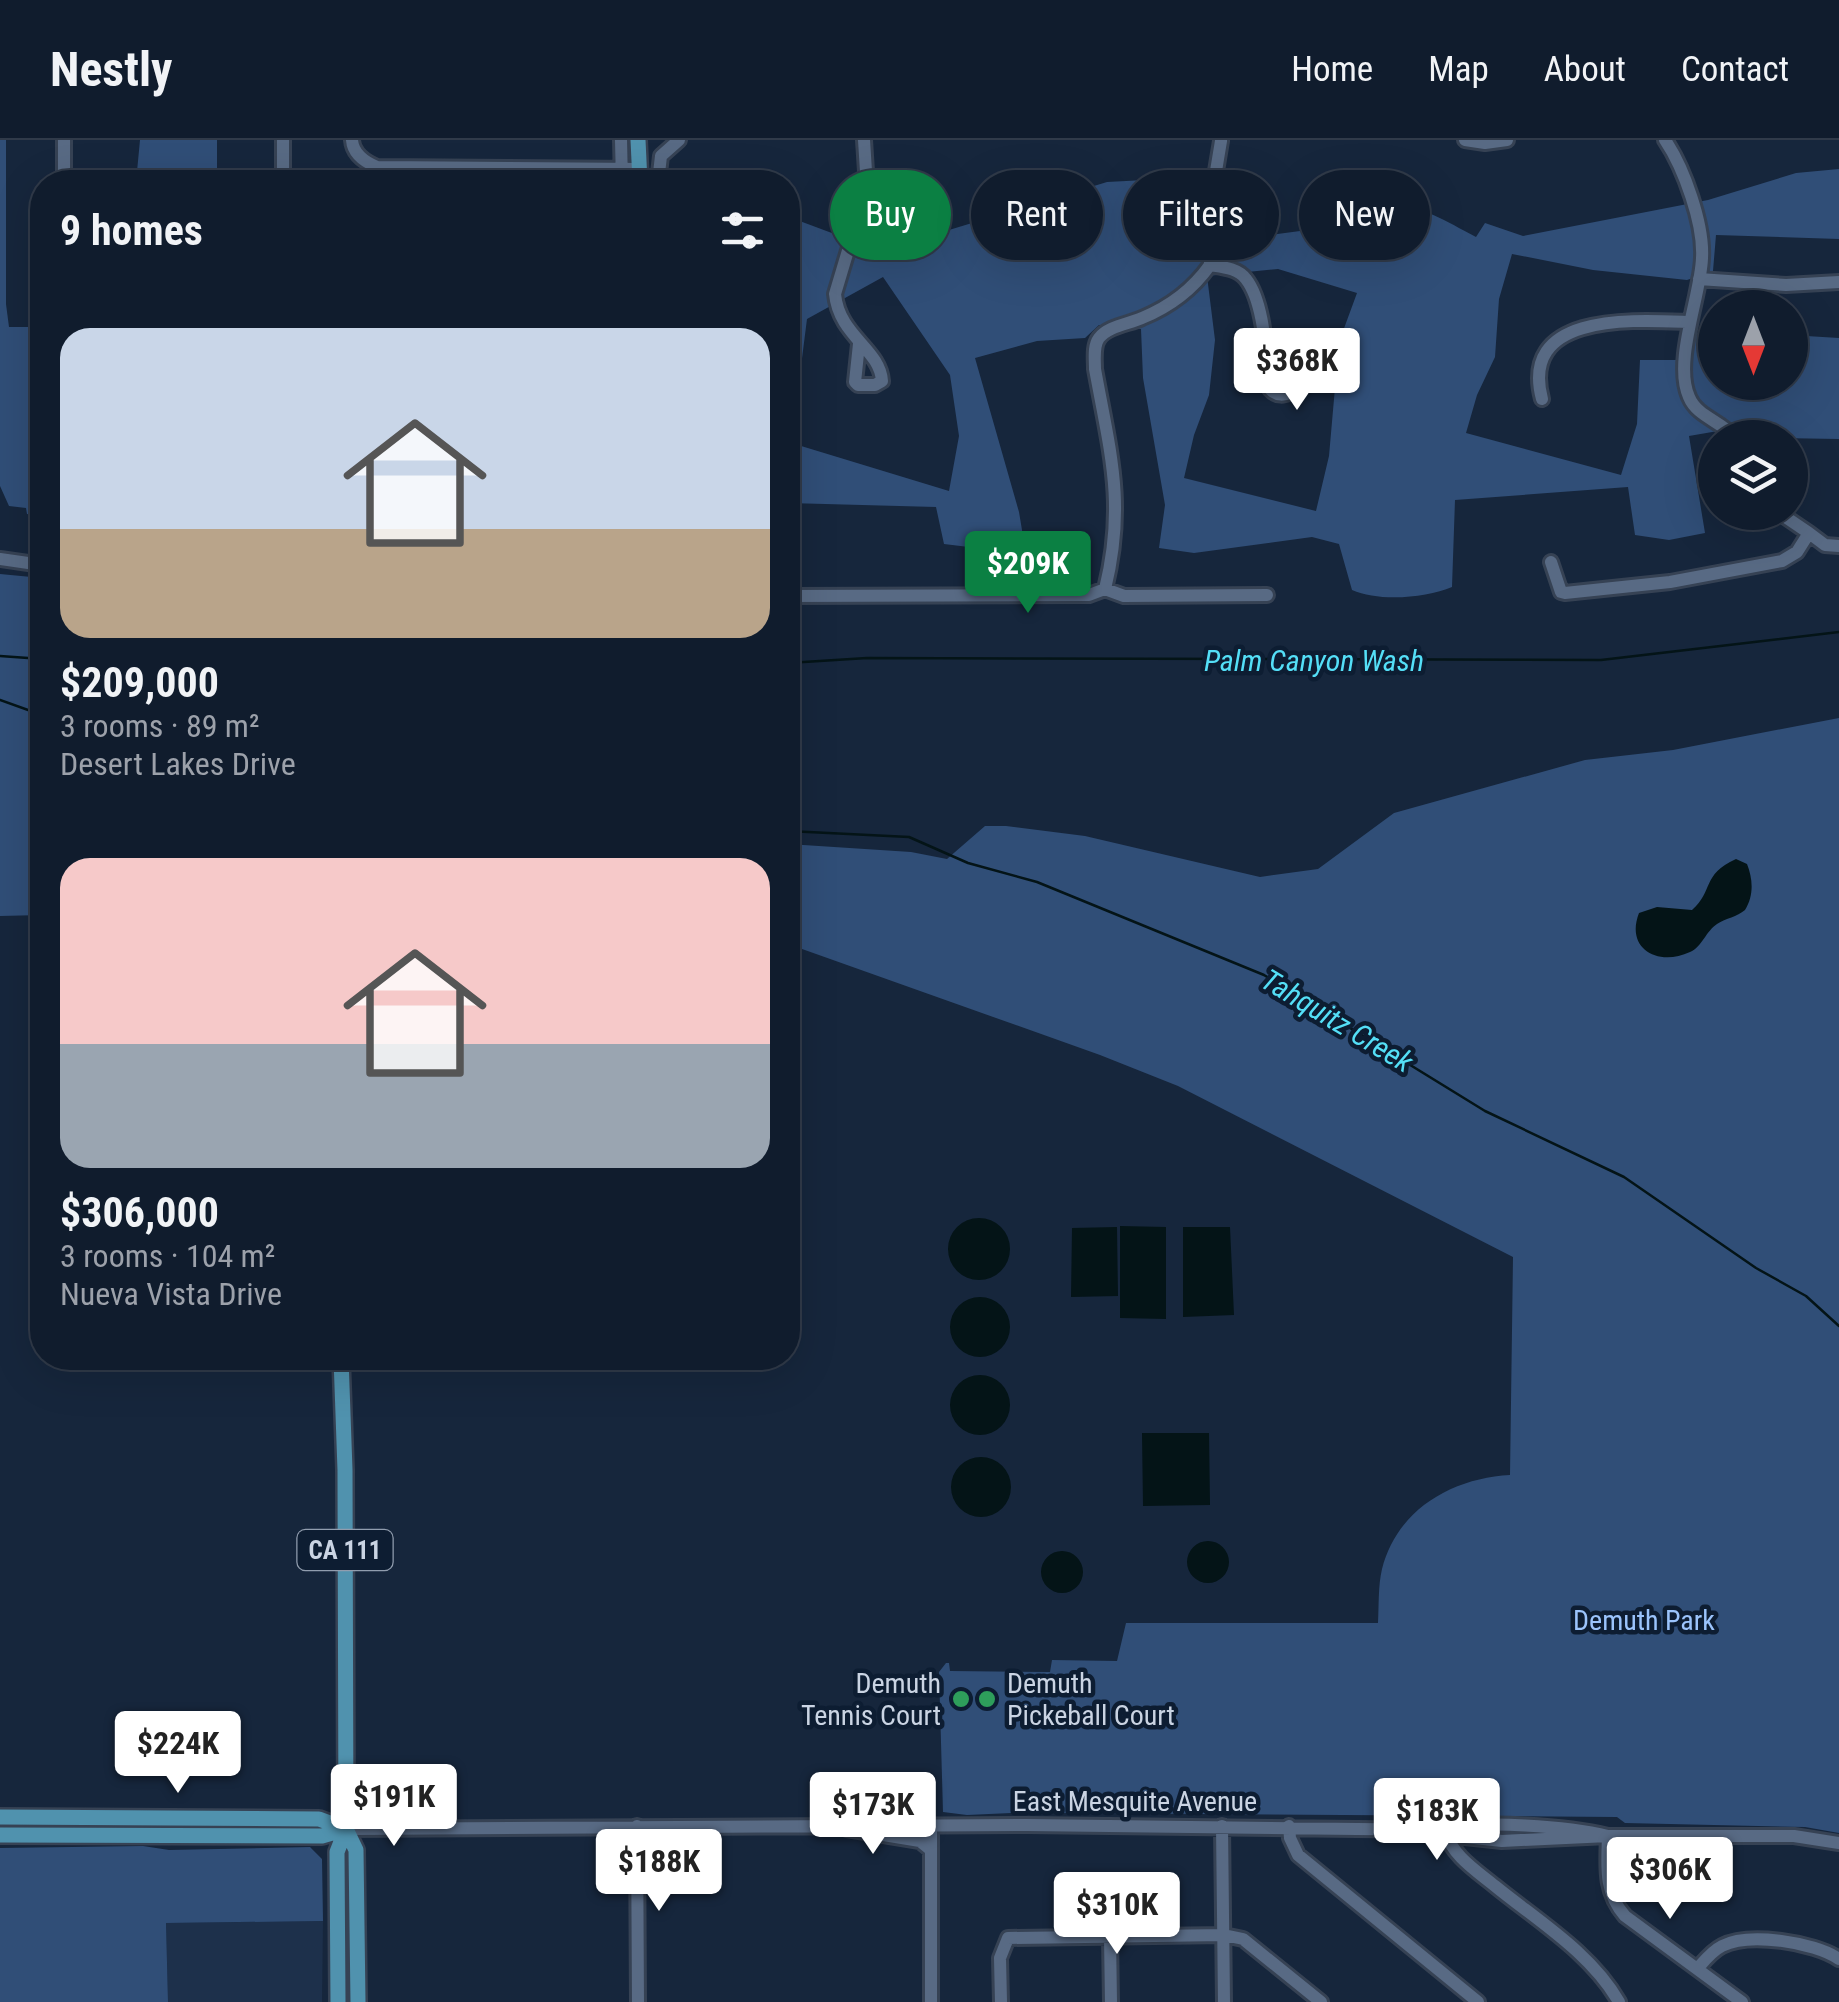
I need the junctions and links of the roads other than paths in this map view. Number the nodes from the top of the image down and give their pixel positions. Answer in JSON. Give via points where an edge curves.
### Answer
{"nodes":[{"id":1,"x":64,"y":140,"type":"edge"},
{"id":2,"x":283,"y":140,"type":"edge"},
{"id":3,"x":352,"y":140,"type":"edge"},
{"id":4,"x":621,"y":140,"type":"edge"},
{"id":5,"x":638,"y":140,"type":"edge"},
{"id":6,"x":679,"y":140,"type":"edge"},
{"id":7,"x":864,"y":140,"type":"edge"},
{"id":8,"x":1221,"y":140,"type":"edge"},
{"id":9,"x":1465,"y":140,"type":"edge"},
{"id":10,"x":1507,"y":140,"type":"edge"},
{"id":11,"x":1665,"y":140,"type":"edge"},
{"id":12,"x":1485,"y":141,"type":"edge"},
{"id":13,"x":64,"y":170,"type":"edge"},
{"id":14,"x":283,"y":170,"type":"edge"},
{"id":15,"x":385,"y":170,"type":"edge"},
{"id":16,"x":622,"y":170,"type":"edge"},
{"id":17,"x":640,"y":170,"type":"edge"},
{"id":18,"x":660,"y":170,"type":"edge"},
{"id":19,"x":1210,"y":265,"type":"junction"},
{"id":20,"x":1699,"y":279,"type":"junction"},
{"id":21,"x":1839,"y":282,"type":"edge"},
{"id":22,"x":1689,"y":322,"type":"junction"},
{"id":23,"x":1263,"y":333,"type":"dead end"},
{"id":24,"x":859,"y":344,"type":"dead end"},
{"id":25,"x":1542,"y":399,"type":"dead end"},
{"id":26,"x":1715,"y":420,"type":"edge"},
{"id":27,"x":1805,"y":530,"type":"edge"},
{"id":28,"x":1809,"y":533,"type":"junction"},
{"id":29,"x":1839,"y":546,"type":"edge"},
{"id":30,"x":0,"y":559,"type":"edge"},
{"id":31,"x":1551,"y":562,"type":"dead end"},
{"id":32,"x":30,"y":563,"type":"edge"},
{"id":33,"x":1105,"y":589,"type":"junction"},
{"id":34,"x":1267,"y":595,"type":"dead end"},
{"id":35,"x":800,"y":596,"type":"edge"},
{"id":36,"x":341,"y":1370,"type":"edge"},
{"id":37,"x":0,"y":1817,"type":"edge"},
{"id":38,"x":637,"y":1826,"type":"junction"},
{"id":39,"x":835,"y":1826,"type":"junction"},
{"id":40,"x":930,"y":1826,"type":"junction"},
{"id":41,"x":1222,"y":1826,"type":"junction"},
{"id":42,"x":1290,"y":1826,"type":"junction"},
{"id":43,"x":346,"y":1829,"type":"junction"},
{"id":44,"x":1444,"y":1830,"type":"junction"},
{"id":45,"x":0,"y":1835,"type":"edge"},
{"id":46,"x":1608,"y":1836,"type":"junction"},
{"id":47,"x":1839,"y":1843,"type":"edge"},
{"id":48,"x":930,"y":1850,"type":"junction"},
{"id":49,"x":1224,"y":1935,"type":"junction"},
{"id":50,"x":1110,"y":1936,"type":"junction"},
{"id":51,"x":1839,"y":1959,"type":"edge"},
{"id":52,"x":1698,"y":1968,"type":"junction"},
{"id":53,"x":338,"y":2002,"type":"edge"},
{"id":54,"x":358,"y":2002,"type":"edge"},
{"id":55,"x":638,"y":2002,"type":"edge"},
{"id":56,"x":931,"y":2002,"type":"edge"},
{"id":57,"x":1001,"y":2002,"type":"edge"},
{"id":58,"x":1111,"y":2002,"type":"edge"},
{"id":59,"x":1224,"y":2002,"type":"edge"},
{"id":60,"x":1321,"y":2002,"type":"edge"},
{"id":61,"x":1478,"y":2002,"type":"edge"},
{"id":62,"x":1620,"y":2002,"type":"edge"},
{"id":63,"x":1742,"y":2002,"type":"edge"}],
"edges":[{"from":1,"to":13,"type":"street"},
{"from":2,"to":14,"type":"street"},
{"from":3,"to":15,"type":"street","via":[[364,162]]},
{"from":4,"to":16,"type":"street"},
{"from":5,"to":17,"type":"main road"},
{"from":6,"to":18,"type":"street","via":[[662,156]]},
{"from":7,"to":24,"type":"street","via":[[867,187],[835,294],[836,312]]},
{"from":8,"to":19,"type":"street","via":[[1210,206]]},
{"from":9,"to":12,"type":"street"},
{"from":10,"to":12,"type":"street"},
{"from":11,"to":20,"type":"street","via":[[1700,234]]},
{"from":19,"to":23,"type":"street","via":[[1245,277]]},
{"from":19,"to":33,"type":"street","via":[[1184,294],[1108,330],[1095,349],[1117,496]]},
{"from":20,"to":21,"type":"street"},
{"from":20,"to":22,"type":"street"},
{"from":22,"to":25,"type":"street","via":[[1618,320],[1553,341],[1537,380]]},
{"from":22,"to":26,"type":"street","via":[[1689,398]]},
{"from":27,"to":28,"type":"street"},
{"from":28,"to":29,"type":"street"},
{"from":28,"to":31,"type":"street","via":[[1782,560],[1565,594]]},
{"from":30,"to":32,"type":"street"},
{"from":33,"to":34,"type":"street","via":[[1124,596]]},
{"from":33,"to":35,"type":"street","via":[[1089,595]]},
{"from":36,"to":43,"type":"main road","number":"CA 111"},
{"from":37,"to":43,"type":"main road","via":[[318,1819]]},
{"from":38,"to":39,"type":"street","name":"East Mesquite Avenue"},
{"from":38,"to":43,"type":"street","name":"East Mesquite Avenue"},
{"from":38,"to":55,"type":"street"},
{"from":39,"to":40,"type":"street","name":"East Mesquite Avenue"},
{"from":39,"to":48,"type":"street","via":[[920,1841]]},
{"from":40,"to":41,"type":"street","name":"East Mesquite Avenue"},
{"from":40,"to":48,"type":"street"},
{"from":41,"to":42,"type":"street","name":"East Mesquite Avenue"},
{"from":41,"to":49,"type":"street"},
{"from":42,"to":44,"type":"street","name":"East Mesquite Avenue"},
{"from":42,"to":61,"type":"street","via":[[1298,1855]]},
{"from":43,"to":45,"type":"main road","via":[[322,1836]]},
{"from":43,"to":53,"type":"main road","number":"CA 111","via":[[337,1852]]},
{"from":43,"to":54,"type":"main road","number":"CA 111","via":[[356,1850]]},
{"from":44,"to":46,"type":"street","name":"East Mesquite Avenue","via":[[1563,1827]]},
{"from":44,"to":62,"type":"street","via":[[1459,1857],[1582,1956]]},
{"from":46,"to":47,"type":"street","name":"East Mesquite Avenue","via":[[1794,1836]]},
{"from":46,"to":52,"type":"street","via":[[1608,1884],[1616,1905]]},
{"from":48,"to":56,"type":"street"},
{"from":49,"to":50,"type":"street"},
{"from":49,"to":59,"type":"street"},
{"from":49,"to":60,"type":"street","via":[[1243,1939]]},
{"from":50,"to":57,"type":"street","via":[[1008,1938],[1000,1958]]},
{"from":50,"to":58,"type":"street"},
{"from":51,"to":52,"type":"street","via":[[1815,1946],[1739,1941],[1723,1945]]},
{"from":52,"to":63,"type":"street"}]}
